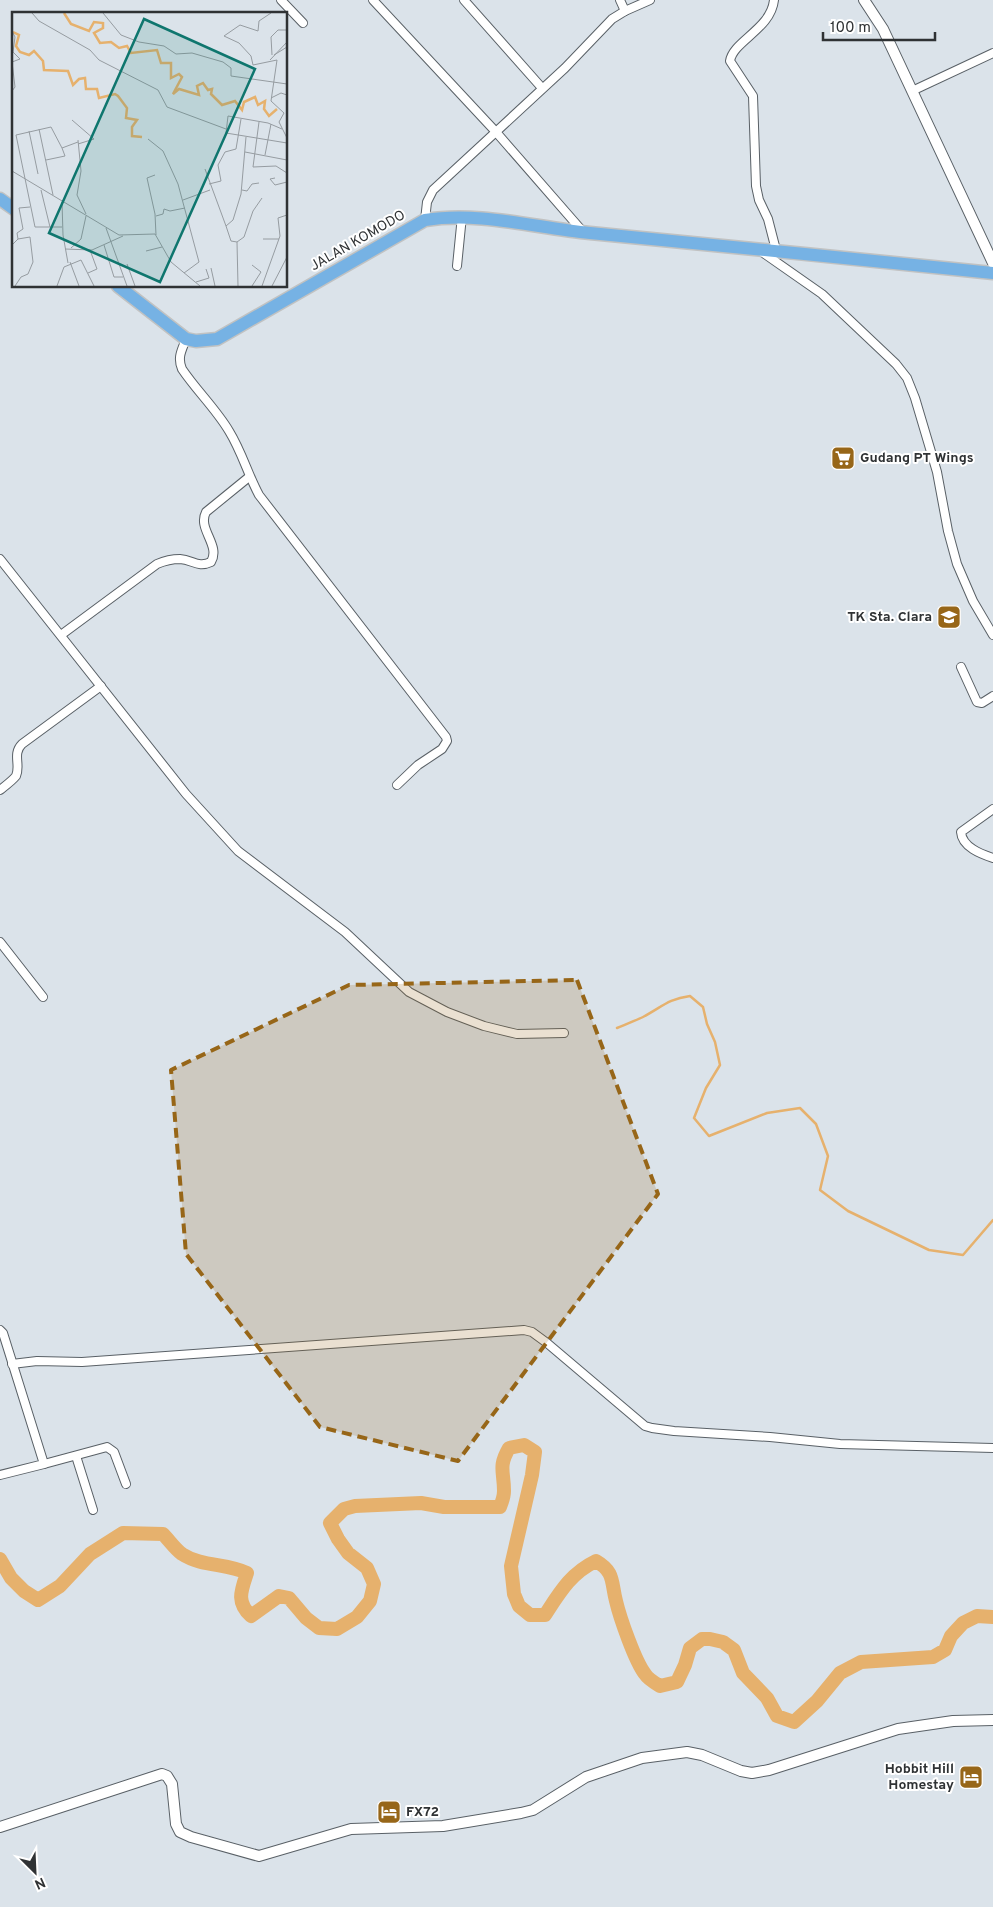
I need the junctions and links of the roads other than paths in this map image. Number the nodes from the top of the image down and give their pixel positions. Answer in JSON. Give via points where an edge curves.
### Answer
{"nodes":[{"id":1,"x":282,"y":0,"type":"edge"},
{"id":2,"x":373,"y":0,"type":"edge"},
{"id":3,"x":464,"y":0,"type":"edge"},
{"id":4,"x":620,"y":0,"type":"edge"},
{"id":5,"x":650,"y":0,"type":"edge"},
{"id":6,"x":774,"y":0,"type":"edge"},
{"id":7,"x":864,"y":0,"type":"edge"},
{"id":8,"x":625,"y":11,"type":"junction"},
{"id":9,"x":303,"y":23,"type":"dead end"},
{"id":10,"x":993,"y":53,"type":"edge"},
{"id":11,"x":542,"y":88,"type":"junction"},
{"id":12,"x":912,"y":91,"type":"junction"},
{"id":13,"x":496,"y":132,"type":"junction"},
{"id":14,"x":0,"y":200,"type":"edge"},
{"id":15,"x":12,"y":208,"type":"edge"},
{"id":16,"x":462,"y":216,"type":"junction"},
{"id":17,"x":425,"y":220,"type":"junction"},
{"id":18,"x":584,"y":233,"type":"junction"},
{"id":19,"x":758,"y":250,"type":"junction"},
{"id":20,"x":776,"y":250,"type":"junction"},
{"id":21,"x":993,"y":262,"type":"edge"},
{"id":22,"x":457,"y":266,"type":"dead end"},
{"id":23,"x":993,"y":273,"type":"edge"},
{"id":24,"x":121,"y":288,"type":"edge"},
{"id":25,"x":186,"y":339,"type":"junction"},
{"id":26,"x":249,"y":477,"type":"junction"},
{"id":27,"x":0,"y":559,"type":"edge"},
{"id":28,"x":61,"y":635,"type":"junction"},
{"id":29,"x":993,"y":635,"type":"edge"},
{"id":30,"x":961,"y":667,"type":"dead end"},
{"id":31,"x":101,"y":686,"type":"junction"},
{"id":32,"x":993,"y":696,"type":"edge"},
{"id":33,"x":397,"y":786,"type":"dead end"},
{"id":34,"x":0,"y":790,"type":"edge"},
{"id":35,"x":993,"y":809,"type":"edge"},
{"id":36,"x":993,"y":858,"type":"edge"},
{"id":37,"x":0,"y":942,"type":"edge"},
{"id":38,"x":43,"y":997,"type":"dead end"},
{"id":39,"x":564,"y":1033,"type":"dead end"},
{"id":40,"x":0,"y":1330,"type":"edge"},
{"id":41,"x":12,"y":1364,"type":"junction"},
{"id":42,"x":993,"y":1448,"type":"edge"},
{"id":43,"x":76,"y":1456,"type":"junction"},
{"id":44,"x":44,"y":1464,"type":"junction"},
{"id":45,"x":0,"y":1475,"type":"edge"},
{"id":46,"x":126,"y":1484,"type":"dead end"},
{"id":47,"x":93,"y":1510,"type":"dead end"},
{"id":48,"x":993,"y":1720,"type":"edge"},
{"id":49,"x":0,"y":1827,"type":"edge"}],
"edges":[{"from":1,"to":9,"type":"street"},
{"from":2,"to":13,"type":"street"},
{"from":3,"to":11,"type":"street"},
{"from":4,"to":8,"type":"street"},
{"from":5,"to":8,"type":"street"},
{"from":6,"to":20,"type":"street","via":[[768,18],[734,52],[730,61],[753,96],[756,186]]},
{"from":7,"to":12,"type":"street","via":[[883,29]]},
{"from":8,"to":11,"type":"street","via":[[612,19]]},
{"from":10,"to":12,"type":"street"},
{"from":11,"to":13,"type":"street"},
{"from":12,"to":21,"type":"street"},
{"from":13,"to":17,"type":"street","via":[[434,190],[427,202]]},
{"from":13,"to":18,"type":"street"},
{"from":14,"to":15,"type":"highway"},
{"from":16,"to":17,"type":"highway","name":"JALAN KOMODO"},
{"from":16,"to":18,"type":"highway","name":"JALAN KOMODO"},
{"from":16,"to":22,"type":"street"},
{"from":17,"to":25,"type":"highway","name":"JALAN KOMODO","via":[[217,339]]},
{"from":18,"to":19,"type":"highway","name":"JALAN KOMODO"},
{"from":19,"to":20,"type":"highway","name":"JALAN KOMODO"},
{"from":19,"to":29,"type":"street","via":[[822,294],[907,378],[937,472],[957,564]]},
{"from":20,"to":23,"type":"highway","name":"JALAN KOMODO"},
{"from":24,"to":25,"type":"highway"},
{"from":25,"to":26,"type":"street","via":[[179,358],[182,369],[229,431]]},
{"from":26,"to":28,"type":"street","via":[[203,516],[214,551],[211,562],[202,565],[180,559],[157,564]]},
{"from":26,"to":33,"type":"street","via":[[259,495],[446,736],[442,749],[418,765]]},
{"from":27,"to":28,"type":"street"},
{"from":28,"to":31,"type":"street"},
{"from":30,"to":32,"type":"street","via":[[977,702],[982,703]]},
{"from":31,"to":34,"type":"street","via":[[18,748],[17,773]]},
{"from":31,"to":39,"type":"street","via":[[186,794],[238,851],[344,932],[409,992],[447,1012],[484,1026],[517,1034]]},
{"from":35,"to":36,"type":"street","via":[[961,832],[968,845]]},
{"from":37,"to":38,"type":"street"},
{"from":40,"to":41,"type":"street"},
{"from":41,"to":42,"type":"street","via":[[82,1362],[524,1330],[532,1332],[645,1426],[652,1428],[840,1444]]},
{"from":41,"to":44,"type":"street"},
{"from":43,"to":44,"type":"street"},
{"from":43,"to":46,"type":"street","via":[[111,1448]]},
{"from":43,"to":47,"type":"street"},
{"from":44,"to":45,"type":"street"},
{"from":48,"to":49,"type":"street","via":[[946,1721],[898,1729],[752,1773],[687,1752],[642,1758],[586,1777],[527,1812],[443,1826],[351,1829],[265,1855],[248,1854],[185,1836],[176,1824],[172,1784],[162,1774]]}]}
